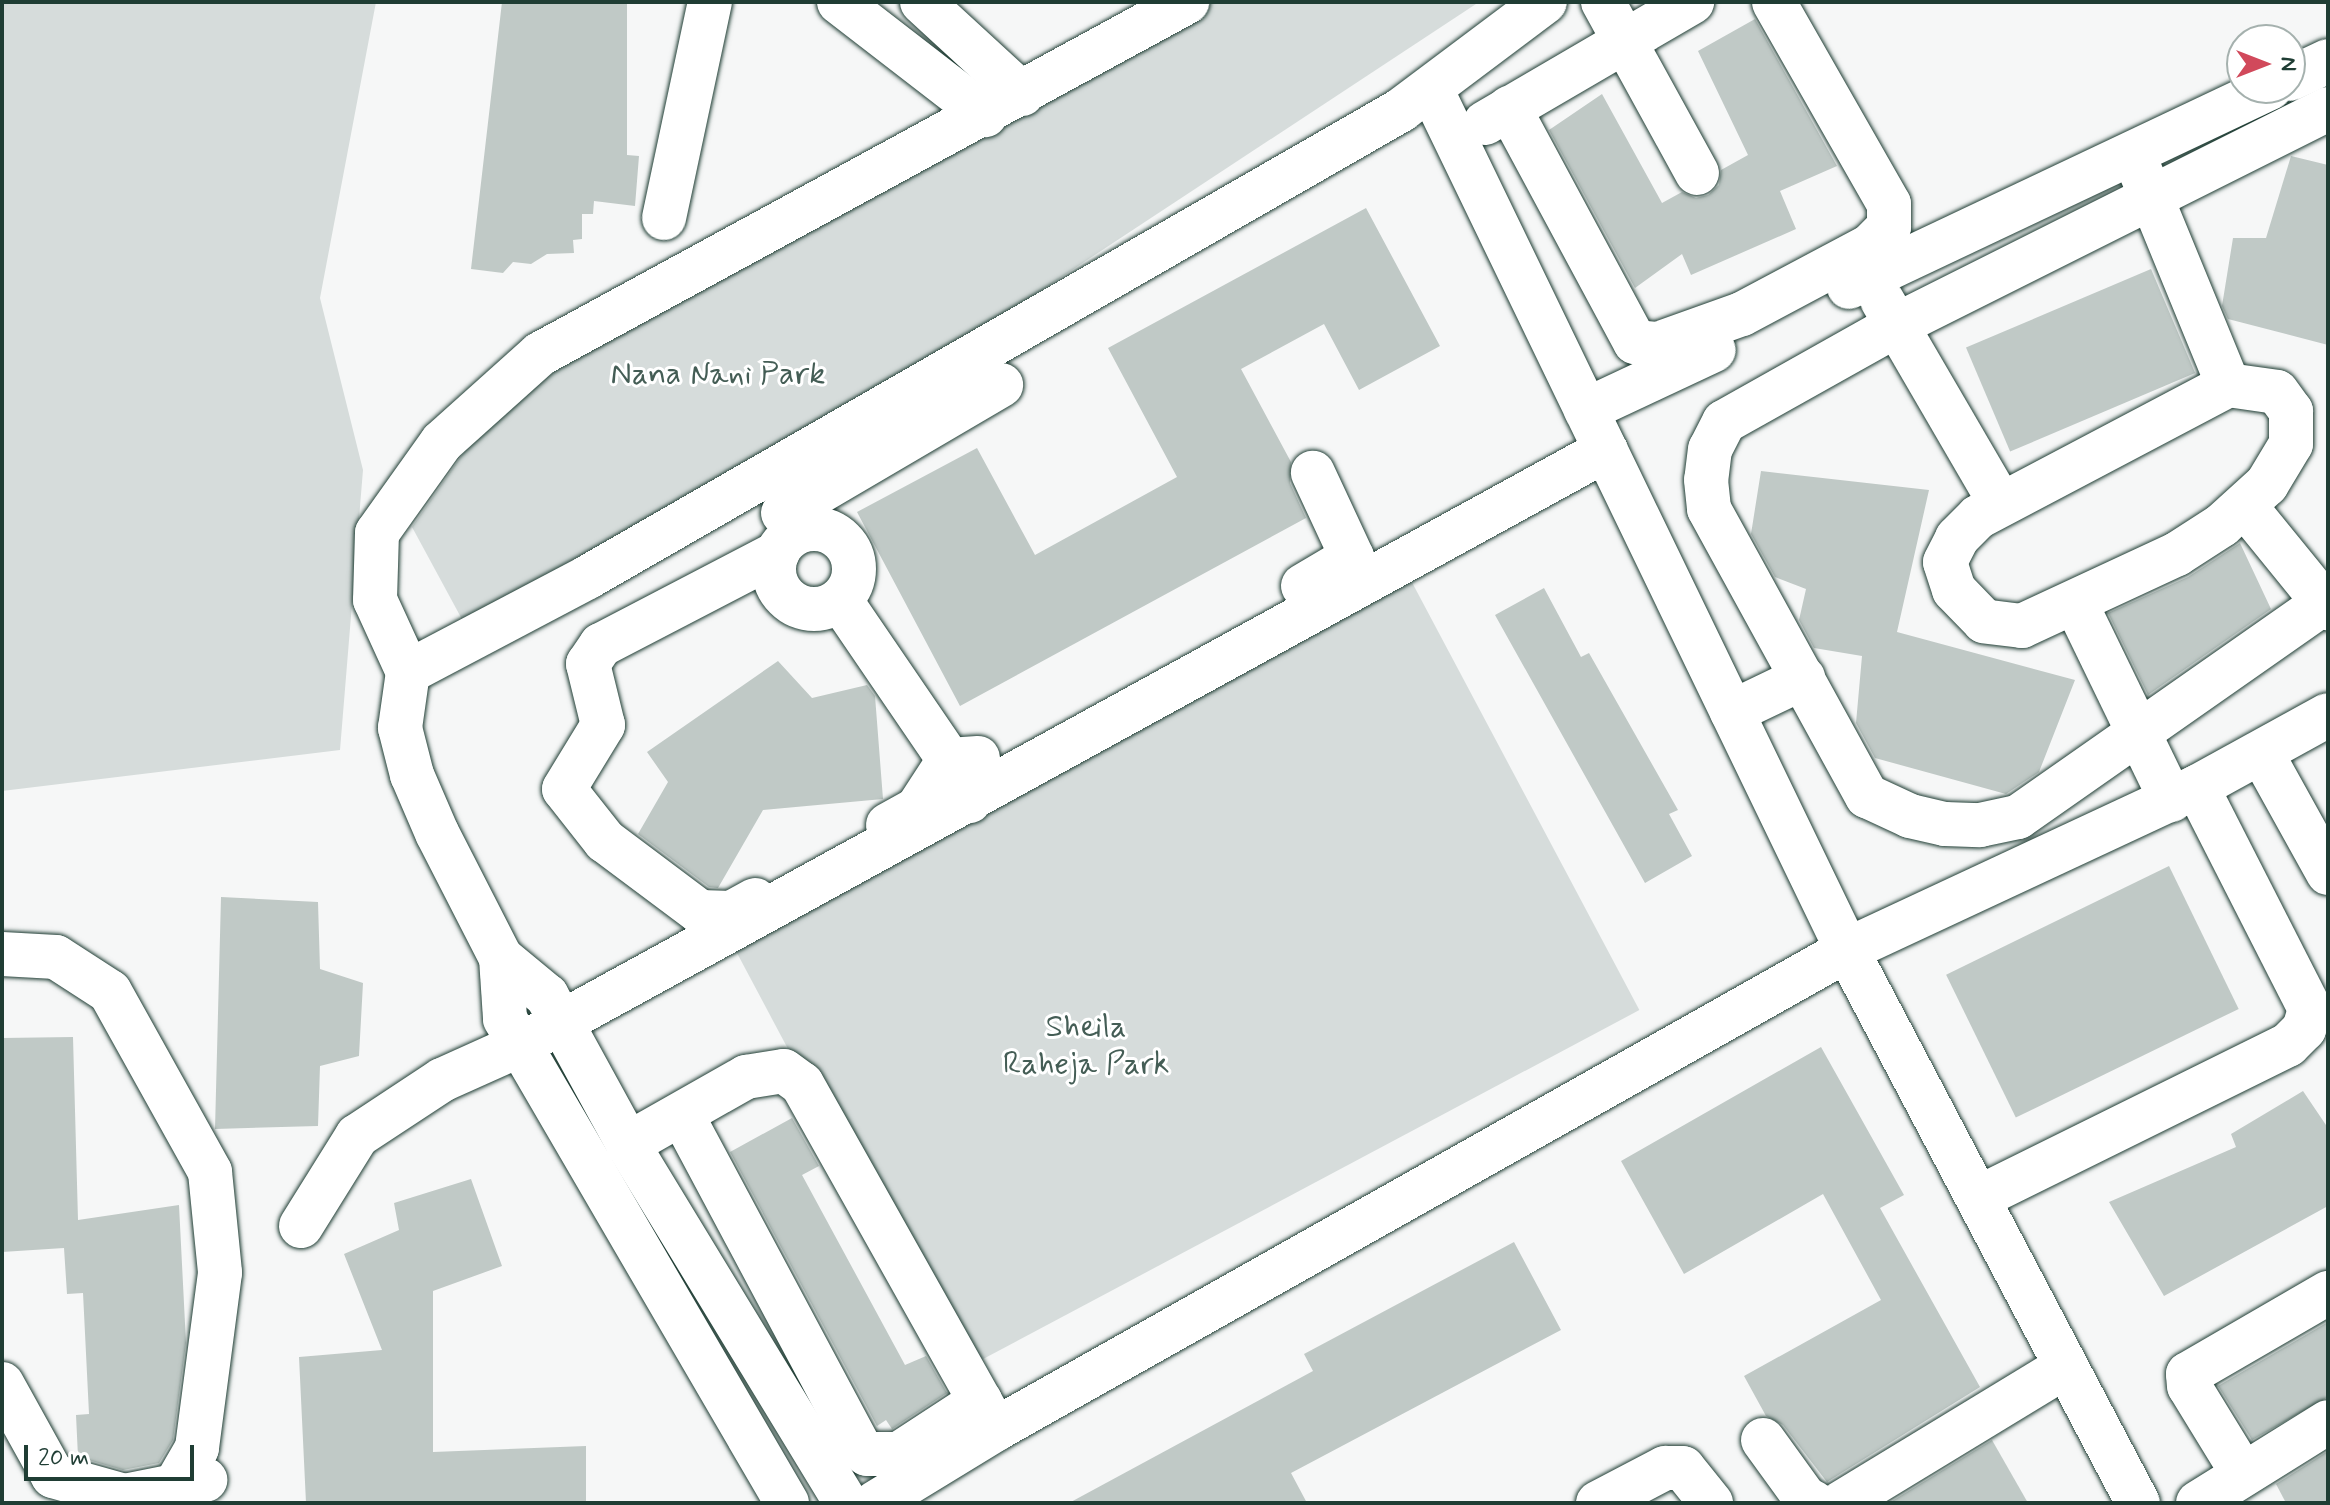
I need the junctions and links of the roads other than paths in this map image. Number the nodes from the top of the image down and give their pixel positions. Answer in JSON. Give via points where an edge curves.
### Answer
{"nodes":[{"id":1,"x":710,"y":2,"type":"edge"},
{"id":2,"x":839,"y":2,"type":"edge"},
{"id":3,"x":922,"y":2,"type":"edge"},
{"id":4,"x":1187,"y":2,"type":"edge"},
{"id":5,"x":1545,"y":2,"type":"edge"},
{"id":6,"x":1603,"y":2,"type":"edge"},
{"id":7,"x":1692,"y":2,"type":"edge"},
{"id":8,"x":1774,"y":2,"type":"edge"},
{"id":9,"x":1624,"y":41,"type":"junction"},
{"id":10,"x":2328,"y":61,"type":"edge"},
{"id":11,"x":2306,"y":71,"type":"edge"},
{"id":12,"x":1432,"y":91,"type":"junction"},
{"id":13,"x":1022,"y":94,"type":"junction"},
{"id":14,"x":2236,"y":104,"type":"edge"},
{"id":15,"x":1509,"y":108,"type":"junction"},
{"id":16,"x":2328,"y":109,"type":"edge"},
{"id":17,"x":985,"y":115,"type":"junction"},
{"id":18,"x":1456,"y":140,"type":"junction"},
{"id":19,"x":2133,"y":153,"type":"junction"},
{"id":20,"x":1697,"y":173,"type":"dead end"},
{"id":21,"x":2151,"y":195,"type":"junction"},
{"id":22,"x":664,"y":218,"type":"dead end"},
{"id":23,"x":1870,"y":277,"type":"junction"},
{"id":24,"x":1895,"y":326,"type":"junction"},
{"id":25,"x":1001,"y":385,"type":"dead end"},
{"id":26,"x":2228,"y":385,"type":"junction"},
{"id":27,"x":1586,"y":410,"type":"junction"},
{"id":28,"x":1606,"y":450,"type":"junction"},
{"id":29,"x":1313,"y":473,"type":"dead end"},
{"id":30,"x":759,"y":478,"type":"junction"},
{"id":31,"x":2000,"y":503,"type":"junction"},
{"id":32,"x":2245,"y":506,"type":"junction"},
{"id":33,"x":785,"y":533,"type":"junction"},
{"id":34,"x":1357,"y":570,"type":"junction"},
{"id":35,"x":840,"y":600,"type":"junction"},
{"id":36,"x":2076,"y":604,"type":"junction"},
{"id":37,"x":2327,"y":604,"type":"edge"},
{"id":38,"x":408,"y":672,"type":"junction"},
{"id":39,"x":1803,"y":678,"type":"junction"},
{"id":40,"x":1732,"y":712,"type":"junction"},
{"id":41,"x":2328,"y":715,"type":"edge"},
{"id":42,"x":1093,"y":720,"type":"junction"},
{"id":43,"x":2140,"y":736,"type":"junction"},
{"id":44,"x":2262,"y":754,"type":"junction"},
{"id":45,"x":949,"y":760,"type":"junction"},
{"id":46,"x":2184,"y":794,"type":"junction"},
{"id":47,"x":969,"y":801,"type":"junction"},
{"id":48,"x":2328,"y":873,"type":"edge"},
{"id":49,"x":1847,"y":950,"type":"junction"},
{"id":50,"x":2,"y":954,"type":"edge"},
{"id":51,"x":501,"y":958,"type":"junction"},
{"id":52,"x":561,"y":1023,"type":"junction"},
{"id":53,"x":520,"y":1045,"type":"junction"},
{"id":54,"x":682,"y":1115,"type":"junction"},
{"id":55,"x":628,"y":1144,"type":"junction"},
{"id":56,"x":1978,"y":1198,"type":"junction"},
{"id":57,"x":301,"y":1226,"type":"dead end"},
{"id":58,"x":2328,"y":1293,"type":"edge"},
{"id":59,"x":229,"y":1341,"type":"dead end"},
{"id":60,"x":2066,"y":1366,"type":"junction"},
{"id":61,"x":2,"y":1384,"type":"edge"},
{"id":62,"x":988,"y":1415,"type":"junction"},
{"id":63,"x":2328,"y":1422,"type":"edge"},
{"id":64,"x":1763,"y":1440,"type":"dead end"},
{"id":65,"x":2243,"y":1474,"type":"junction"},
{"id":66,"x":196,"y":1488,"type":"edge"},
{"id":67,"x":787,"y":1503,"type":"edge"},
{"id":68,"x":846,"y":1503,"type":"edge"},
{"id":69,"x":875,"y":1503,"type":"edge"},
{"id":70,"x":1598,"y":1503,"type":"edge"},
{"id":71,"x":1711,"y":1503,"type":"edge"},
{"id":72,"x":1814,"y":1503,"type":"edge"},
{"id":73,"x":1841,"y":1503,"type":"edge"},
{"id":74,"x":2138,"y":1503,"type":"edge"},
{"id":75,"x":2198,"y":1503,"type":"edge"}],
"edges":[{"from":1,"to":22,"type":"street"},
{"from":2,"to":17,"type":"street"},
{"from":3,"to":13,"type":"street"},
{"from":4,"to":13,"type":"street"},
{"from":5,"to":12,"type":"street"},
{"from":6,"to":9,"type":"street"},
{"from":7,"to":9,"type":"street"},
{"from":8,"to":15,"type":"street","via":[[1889,204],[1889,227],[1870,246],[1742,314],[1658,344],[1635,342]]},
{"from":9,"to":15,"type":"street"},
{"from":9,"to":20,"type":"street"},
{"from":10,"to":11,"type":"street"},
{"from":12,"to":18,"type":"street"},
{"from":12,"to":30,"type":"street"},
{"from":13,"to":17,"type":"street"},
{"from":14,"to":19,"type":"street"},
{"from":15,"to":18,"type":"street"},
{"from":16,"to":21,"type":"street"},
{"from":17,"to":38,"type":"street","via":[[540,354],[442,442],[377,533],[375,600]]},
{"from":18,"to":27,"type":"street"},
{"from":19,"to":21,"type":"street"},
{"from":19,"to":23,"type":"street"},
{"from":21,"to":24,"type":"street"},
{"from":21,"to":26,"type":"street"},
{"from":23,"to":24,"type":"street"},
{"from":23,"to":27,"type":"street"},
{"from":24,"to":31,"type":"street"},
{"from":24,"to":39,"type":"street","via":[[1724,422],[1710,449],[1709,509]]},
{"from":25,"to":33,"type":"street"},
{"from":26,"to":31,"type":"street"},
{"from":26,"to":32,"type":"street","via":[[2277,392],[2291,411],[2291,444],[2267,484]]},
{"from":27,"to":28,"type":"street"},
{"from":28,"to":34,"type":"street"},
{"from":28,"to":40,"type":"street"},
{"from":29,"to":34,"type":"street"},
{"from":30,"to":33,"type":"street"},
{"from":30,"to":38,"type":"street"},
{"from":31,"to":36,"type":"street","via":[[1957,538],[1945,562],[1954,590],[1984,621],[2000,626],[2022,626]]},
{"from":32,"to":36,"type":"street","via":[[2177,554]]},
{"from":32,"to":37,"type":"street"},
{"from":33,"to":35,"type":"street","via":[[776,579],[791,600],[815,609]]},
{"from":33,"to":35,"type":"street","via":[[821,529],[844,541],[854,565]]},
{"from":33,"to":45,"type":"street","via":[[601,645],[588,664],[603,725],[564,789],[605,841],[700,912],[732,913],[917,809]]},
{"from":34,"to":42,"type":"street"},
{"from":35,"to":45,"type":"street"},
{"from":36,"to":43,"type":"street"},
{"from":37,"to":43,"type":"street"},
{"from":38,"to":51,"type":"street","via":[[400,728],[412,775]]},
{"from":39,"to":40,"type":"street"},
{"from":39,"to":43,"type":"street","via":[[1867,796],[1910,816],[1945,824],[1980,825],[2018,817]]},
{"from":40,"to":49,"type":"street"},
{"from":41,"to":44,"type":"street"},
{"from":42,"to":45,"type":"street","via":[[991,757]]},
{"from":42,"to":47,"type":"street"},
{"from":43,"to":46,"type":"street"},
{"from":44,"to":46,"type":"street"},
{"from":44,"to":48,"type":"street"},
{"from":45,"to":47,"type":"street"},
{"from":46,"to":49,"type":"street"},
{"from":46,"to":56,"type":"street","via":[[2310,1009],[2304,1029],[2288,1045]]},
{"from":47,"to":52,"type":"street"},
{"from":49,"to":56,"type":"street"},
{"from":49,"to":62,"type":"street"},
{"from":50,"to":66,"type":"street","via":[[56,957],[110,992],[210,1172],[220,1273]]},
{"from":51,"to":52,"type":"street","via":[[547,996]]},
{"from":51,"to":53,"type":"street","via":[[505,1019]]},
{"from":52,"to":53,"type":"street"},
{"from":52,"to":55,"type":"street"},
{"from":53,"to":57,"type":"street","via":[[442,1080],[357,1136]]},
{"from":53,"to":67,"type":"street"},
{"from":54,"to":55,"type":"street"},
{"from":54,"to":62,"type":"street","via":[[746,1077],[784,1071],[802,1084]]},
{"from":54,"to":62,"type":"street","via":[[860,1448],[867,1454],[899,1454]]},
{"from":55,"to":68,"type":"street"},
{"from":56,"to":60,"type":"street"},
{"from":58,"to":65,"type":"street","via":[[2188,1374],[2189,1386]]},
{"from":59,"to":66,"type":"street"},
{"from":60,"to":73,"type":"street"},
{"from":60,"to":74,"type":"street"},
{"from":61,"to":66,"type":"street","via":[[53,1476],[124,1496]]},
{"from":62,"to":69,"type":"street"},
{"from":63,"to":65,"type":"street"},
{"from":64,"to":72,"type":"street"},
{"from":65,"to":75,"type":"street"},
{"from":70,"to":71,"type":"street","via":[[1665,1468],[1683,1468]]}]}
